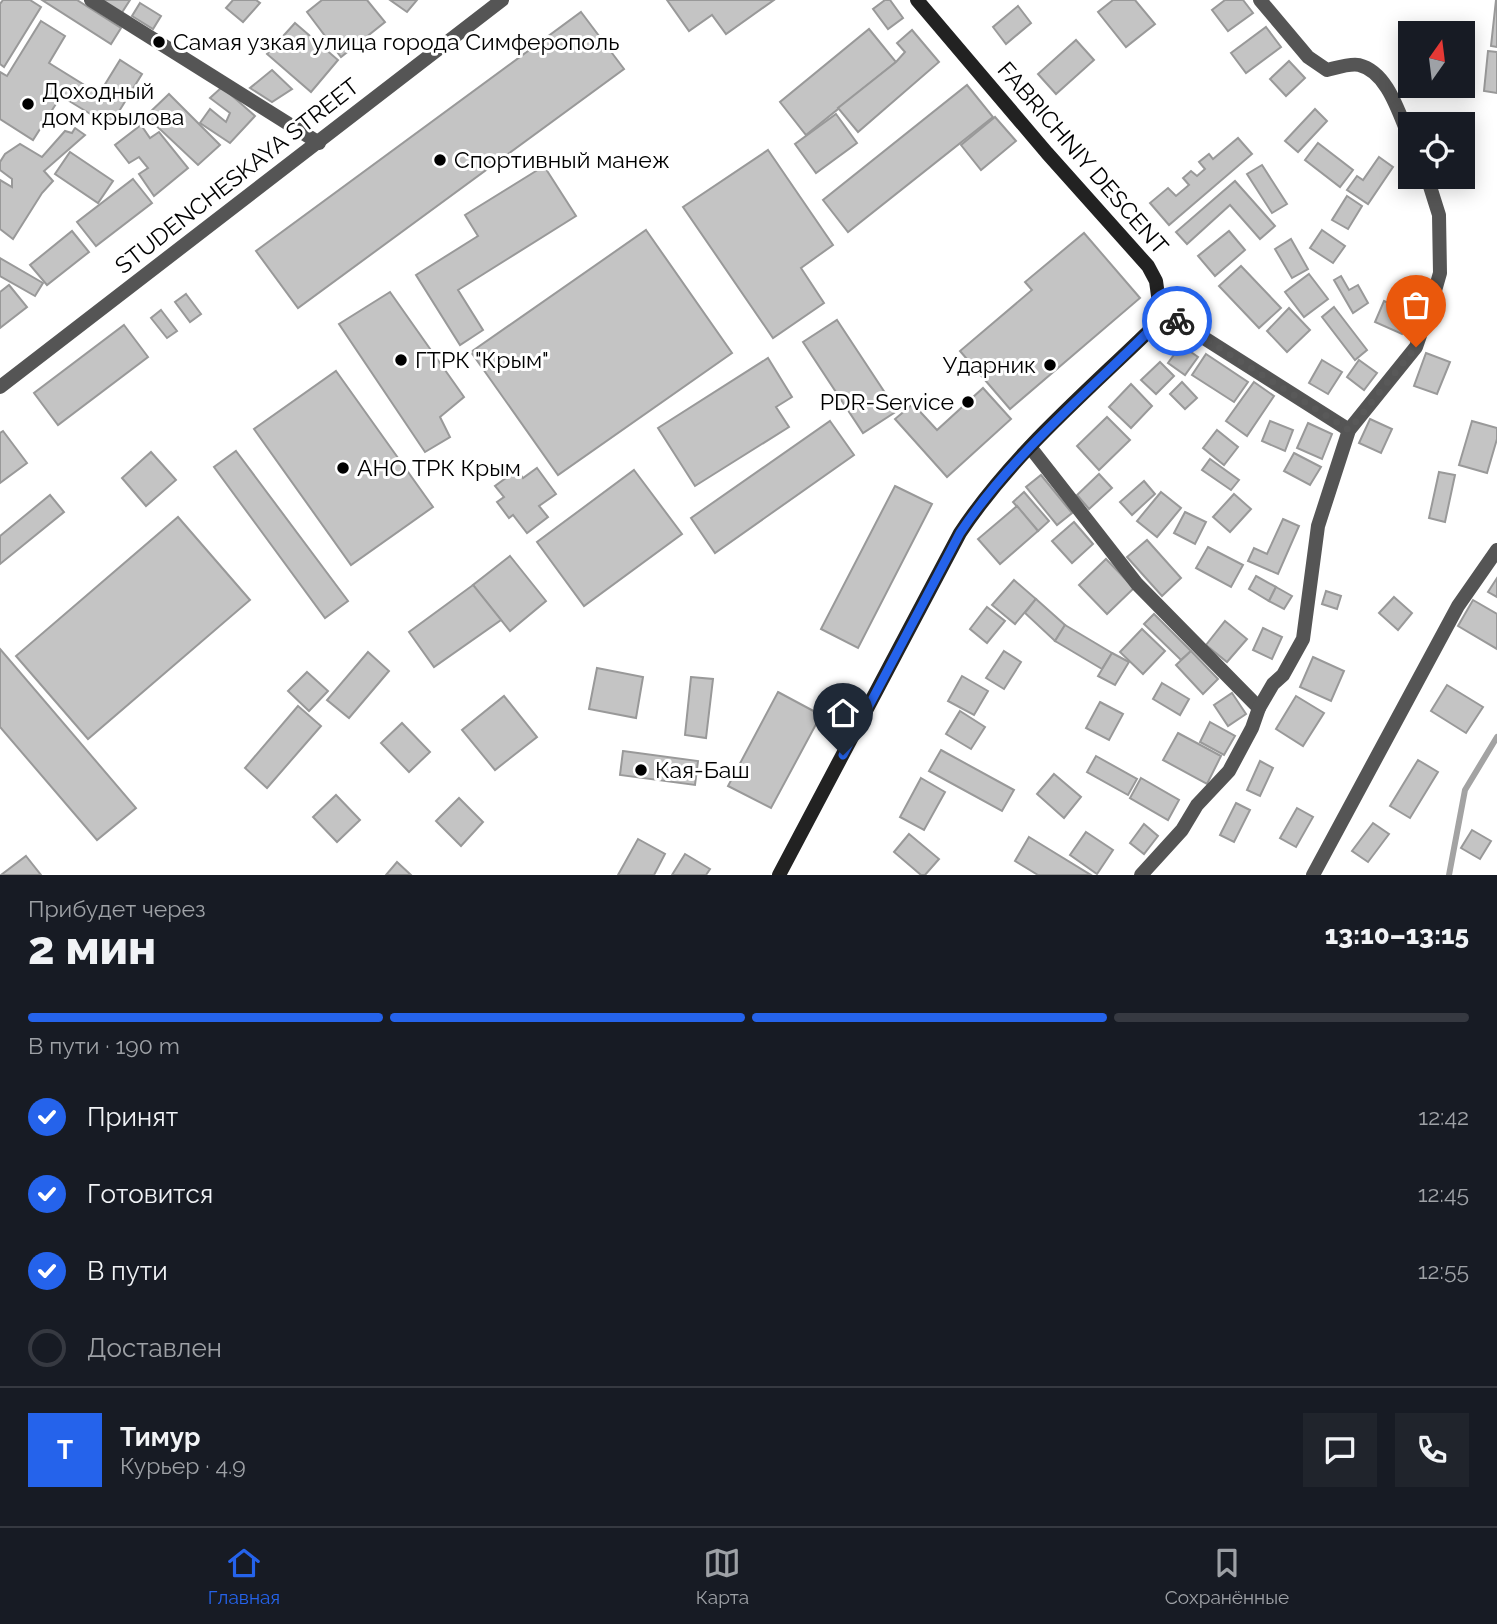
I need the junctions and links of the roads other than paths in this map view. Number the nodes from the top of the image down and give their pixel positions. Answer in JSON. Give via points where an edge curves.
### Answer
{"nodes":[{"id":1,"x":91,"y":0,"type":"edge"},
{"id":2,"x":502,"y":0,"type":"edge"},
{"id":3,"x":917,"y":0,"type":"edge"},
{"id":4,"x":1260,"y":0,"type":"edge"},
{"id":5,"x":484,"y":5,"type":"edge"},
{"id":6,"x":1398,"y":114,"type":"edge"},
{"id":7,"x":319,"y":143,"type":"junction"},
{"id":8,"x":1431,"y":189,"type":"edge"},
{"id":9,"x":1160,"y":310,"type":"junction"},
{"id":10,"x":0,"y":387,"type":"edge"},
{"id":11,"x":1349,"y":430,"type":"junction"},
{"id":12,"x":1030,"y":447,"type":"junction"},
{"id":13,"x":1497,"y":550,"type":"edge"},
{"id":14,"x":1259,"y":708,"type":"junction"},
{"id":15,"x":779,"y":875,"type":"edge"},
{"id":16,"x":1141,"y":875,"type":"edge"},
{"id":17,"x":1313,"y":875,"type":"edge"}],
"edges":[{"from":1,"to":7,"type":"street"},
{"from":2,"to":5,"type":"street","name":"STUDENCHESKAYA STREET"},
{"from":3,"to":9,"type":"main road","name":"FABRICHNIY DESCENT","via":[[1138,252],[1156,281]]},
{"from":4,"to":6,"type":"street","via":[[1308,57],[1327,70],[1356,64],[1371,70],[1381,79]]},
{"from":5,"to":7,"type":"street","name":"STUDENCHESKAYA STREET"},
{"from":7,"to":10,"type":"street","name":"STUDENCHESKAYA STREET"},
{"from":8,"to":11,"type":"street","via":[[1439,215],[1440,273],[1433,302],[1416,347]]},
{"from":9,"to":11,"type":"street"},
{"from":9,"to":12,"type":"main road","via":[[1149,331]]},
{"from":11,"to":14,"type":"street","via":[[1318,526],[1303,639]]},
{"from":12,"to":14,"type":"street","via":[[1137,584]]},
{"from":12,"to":15,"type":"main road","via":[[960,533]]},
{"from":13,"to":17,"type":"street","via":[[1458,606]]},
{"from":14,"to":16,"type":"street","via":[[1229,771]]}]}
